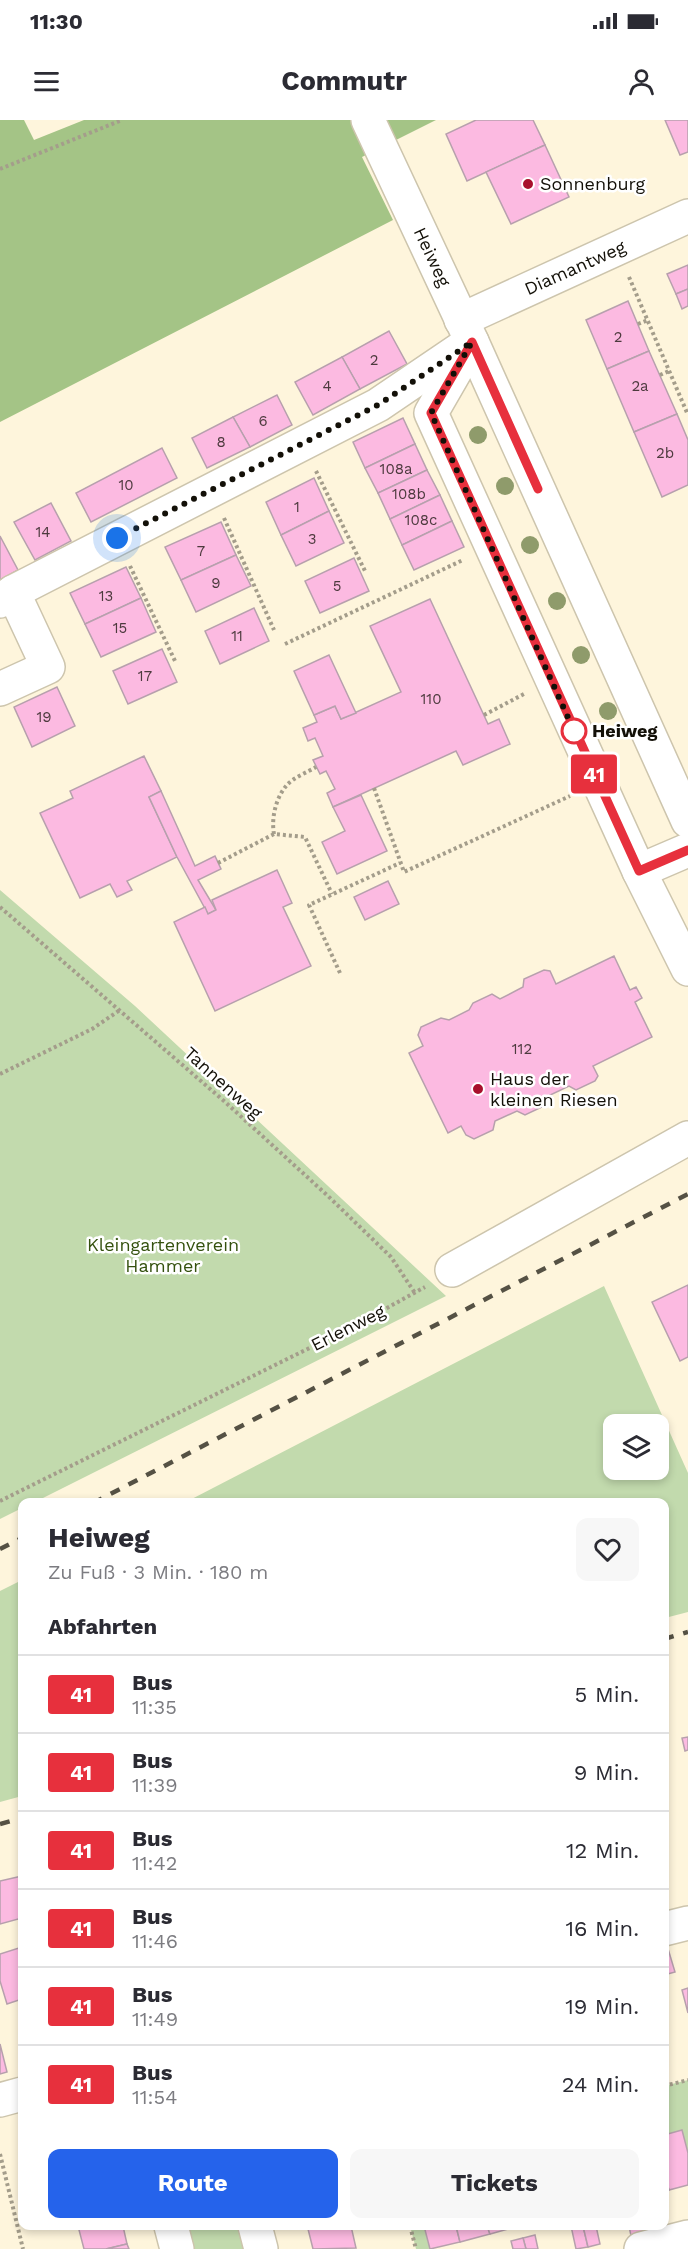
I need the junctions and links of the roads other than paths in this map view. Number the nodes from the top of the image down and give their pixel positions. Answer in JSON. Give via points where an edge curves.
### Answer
{"nodes":[{"id":1,"x":368,"y":120,"type":"edge"},
{"id":2,"x":688,"y":216,"type":"edge"},
{"id":3,"x":466,"y":331,"type":"junction"},
{"id":4,"x":7,"y":596,"type":"edge"},
{"id":5,"x":0,"y":689,"type":"edge"},
{"id":6,"x":688,"y":821,"type":"edge"},
{"id":7,"x":688,"y":850,"type":"edge"},
{"id":8,"x":639,"y":871,"type":"junction"},
{"id":9,"x":688,"y":969,"type":"edge"},
{"id":10,"x":688,"y":1138,"type":"edge"},
{"id":11,"x":452,"y":1270,"type":"road end"},
{"id":12,"x":688,"y":1923,"type":"edge"},
{"id":13,"x":669,"y":1928,"type":"edge"},
{"id":14,"x":18,"y":2095,"type":"edge"},
{"id":15,"x":0,"y":2100,"type":"edge"},
{"id":16,"x":172,"y":2230,"type":"edge"},
{"id":17,"x":256,"y":2230,"type":"edge"},
{"id":18,"x":688,"y":2237,"type":"edge"},
{"id":19,"x":177,"y":2249,"type":"edge"},
{"id":20,"x":261,"y":2249,"type":"edge"},
{"id":21,"x":641,"y":2249,"type":"edge"}],
"edges":[{"from":1,"to":3,"type":"street","name":"Heiweg"},
{"from":2,"to":3,"type":"street","name":"Diamantweg","via":[[617,249]]},
{"from":3,"to":4,"type":"street","name":"Diamantweg","via":[[378,405]]},
{"from":3,"to":6,"type":"street","name":"Heiweg"},
{"from":3,"to":8,"type":"street","via":[[431,413]]},
{"from":4,"to":5,"type":"street","via":[[48,667]]},
{"from":7,"to":8,"type":"street"},
{"from":8,"to":9,"type":"street"},
{"from":10,"to":11,"type":"street"},
{"from":12,"to":13,"type":"street"},
{"from":14,"to":15,"type":"street"},
{"from":16,"to":19,"type":"street"},
{"from":17,"to":20,"type":"street"},
{"from":18,"to":21,"type":"street"}]}
